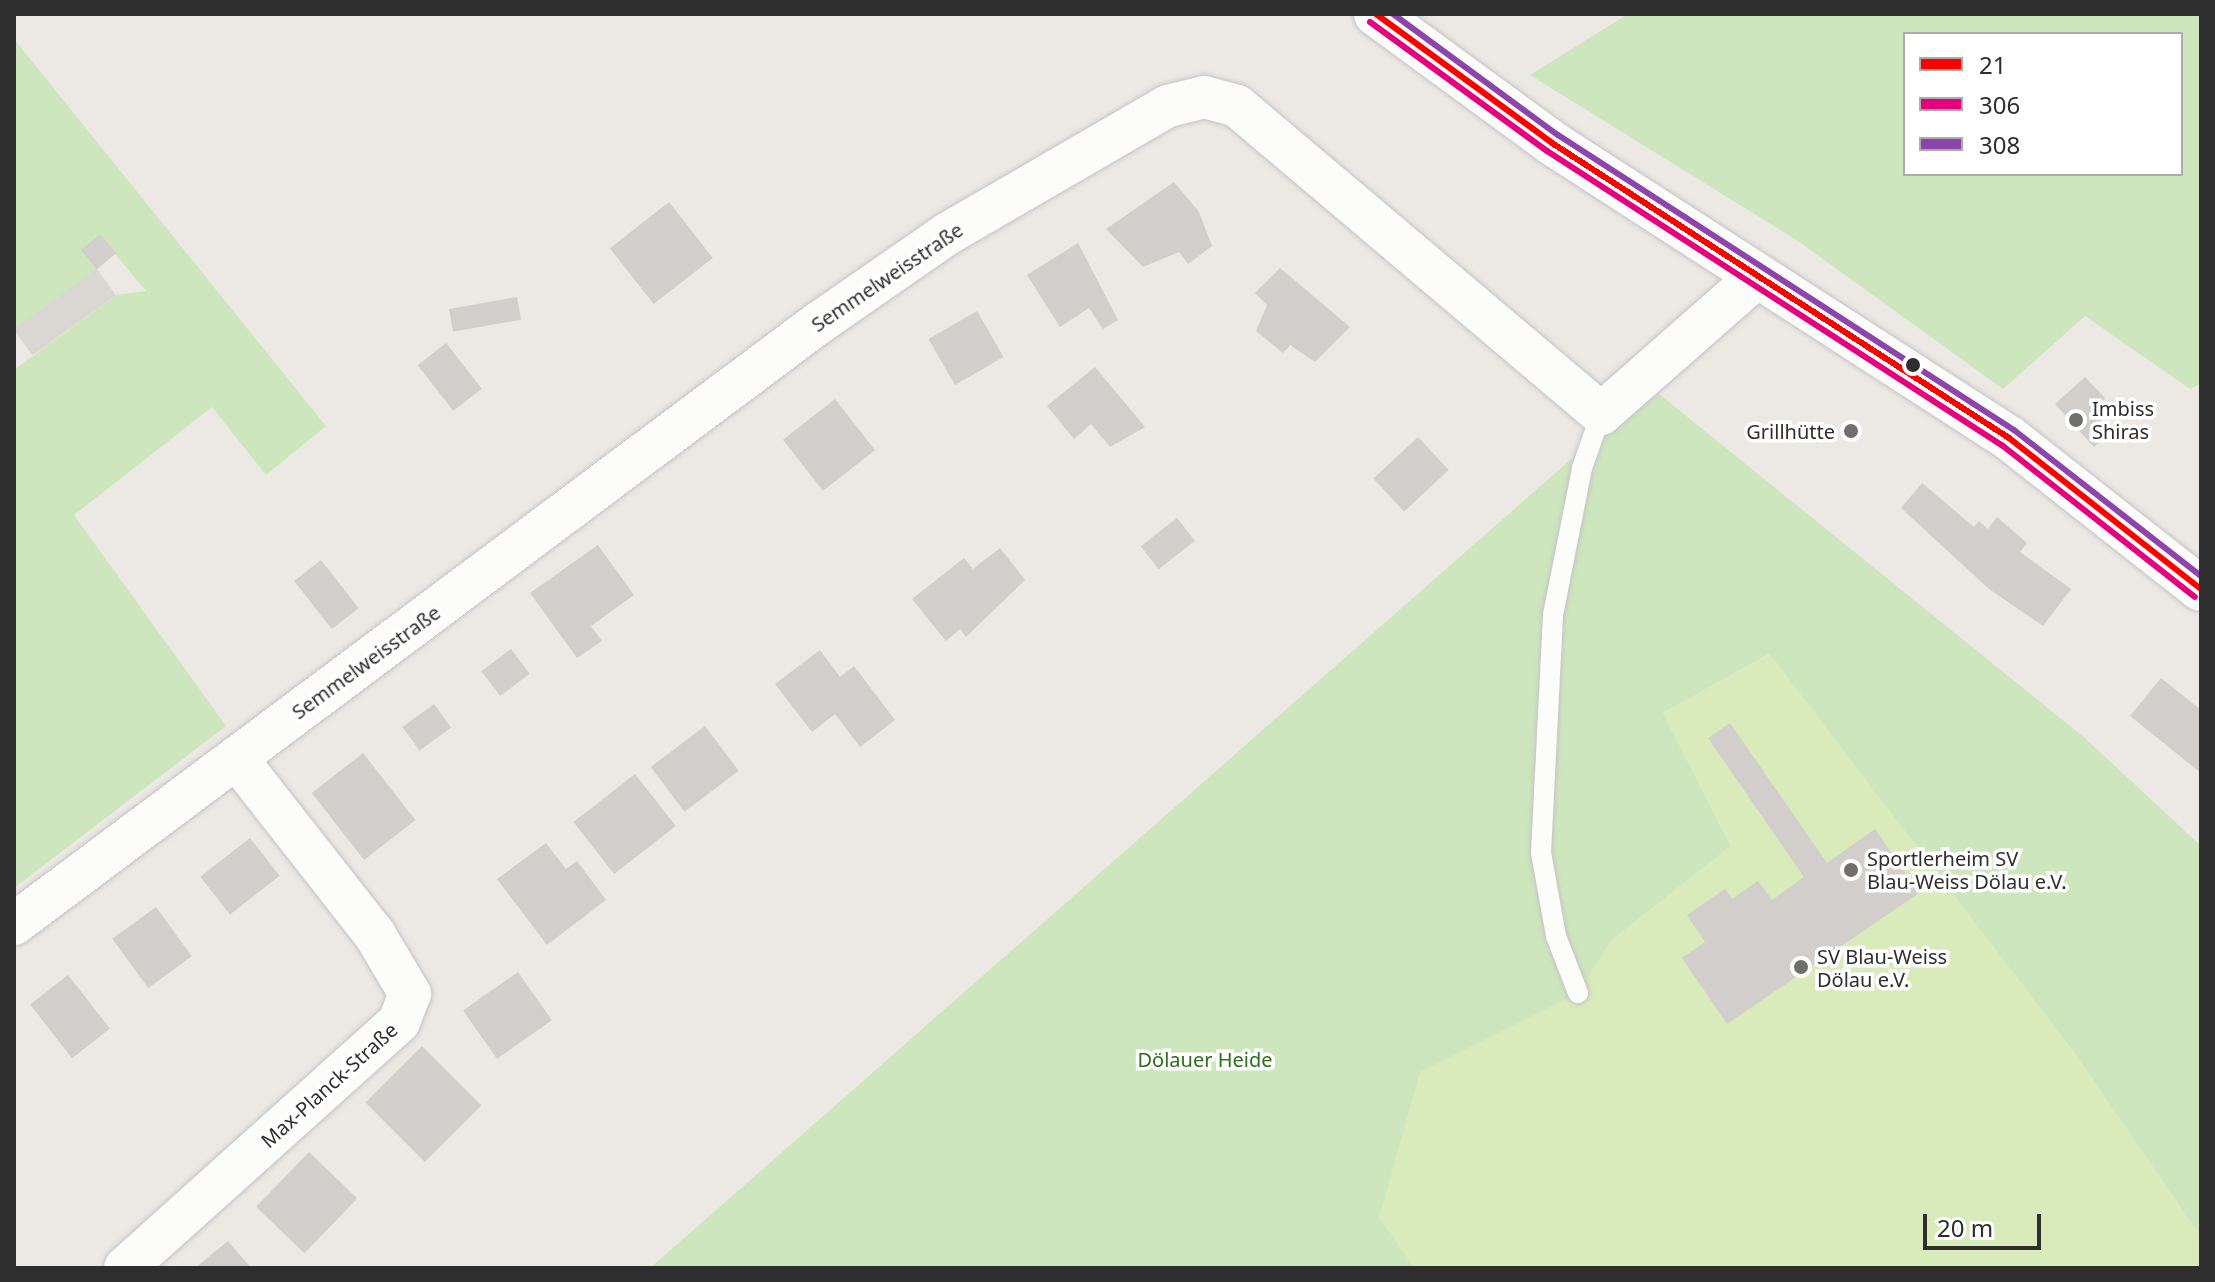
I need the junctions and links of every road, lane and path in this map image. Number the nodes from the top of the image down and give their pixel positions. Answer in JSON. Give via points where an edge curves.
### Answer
{"nodes":[{"id":1,"x":1376,"y":14,"type":"edge"},
{"id":2,"x":1758,"y":276,"type":"junction"},
{"id":3,"x":1601,"y":414,"type":"junction"},
{"id":4,"x":2201,"y":589,"type":"edge"},
{"id":5,"x":236,"y":758,"type":"junction"},
{"id":6,"x":14,"y":924,"type":"edge"},
{"id":7,"x":1578,"y":993,"type":"dead end"},
{"id":8,"x":125,"y":1268,"type":"edge"}],
"edges":[{"from":1,"to":2,"type":"main road","via":[[1552,143]]},
{"from":2,"to":3,"type":"street"},
{"from":2,"to":4,"type":"main road","via":[[2009,438]]},
{"from":3,"to":5,"type":"street","name":"Semmelweisstraße","via":[[1237,106],[1204,97],[1180,103],[909,260]]},
{"from":3,"to":7,"type":"lane","via":[[1582,468],[1553,615],[1541,853],[1556,936]]},
{"from":5,"to":6,"type":"street","name":"Semmelweisstraße"},
{"from":5,"to":8,"type":"street","name":"Max-Planck-Straße","via":[[375,935],[410,994],[399,1022]]}]}
